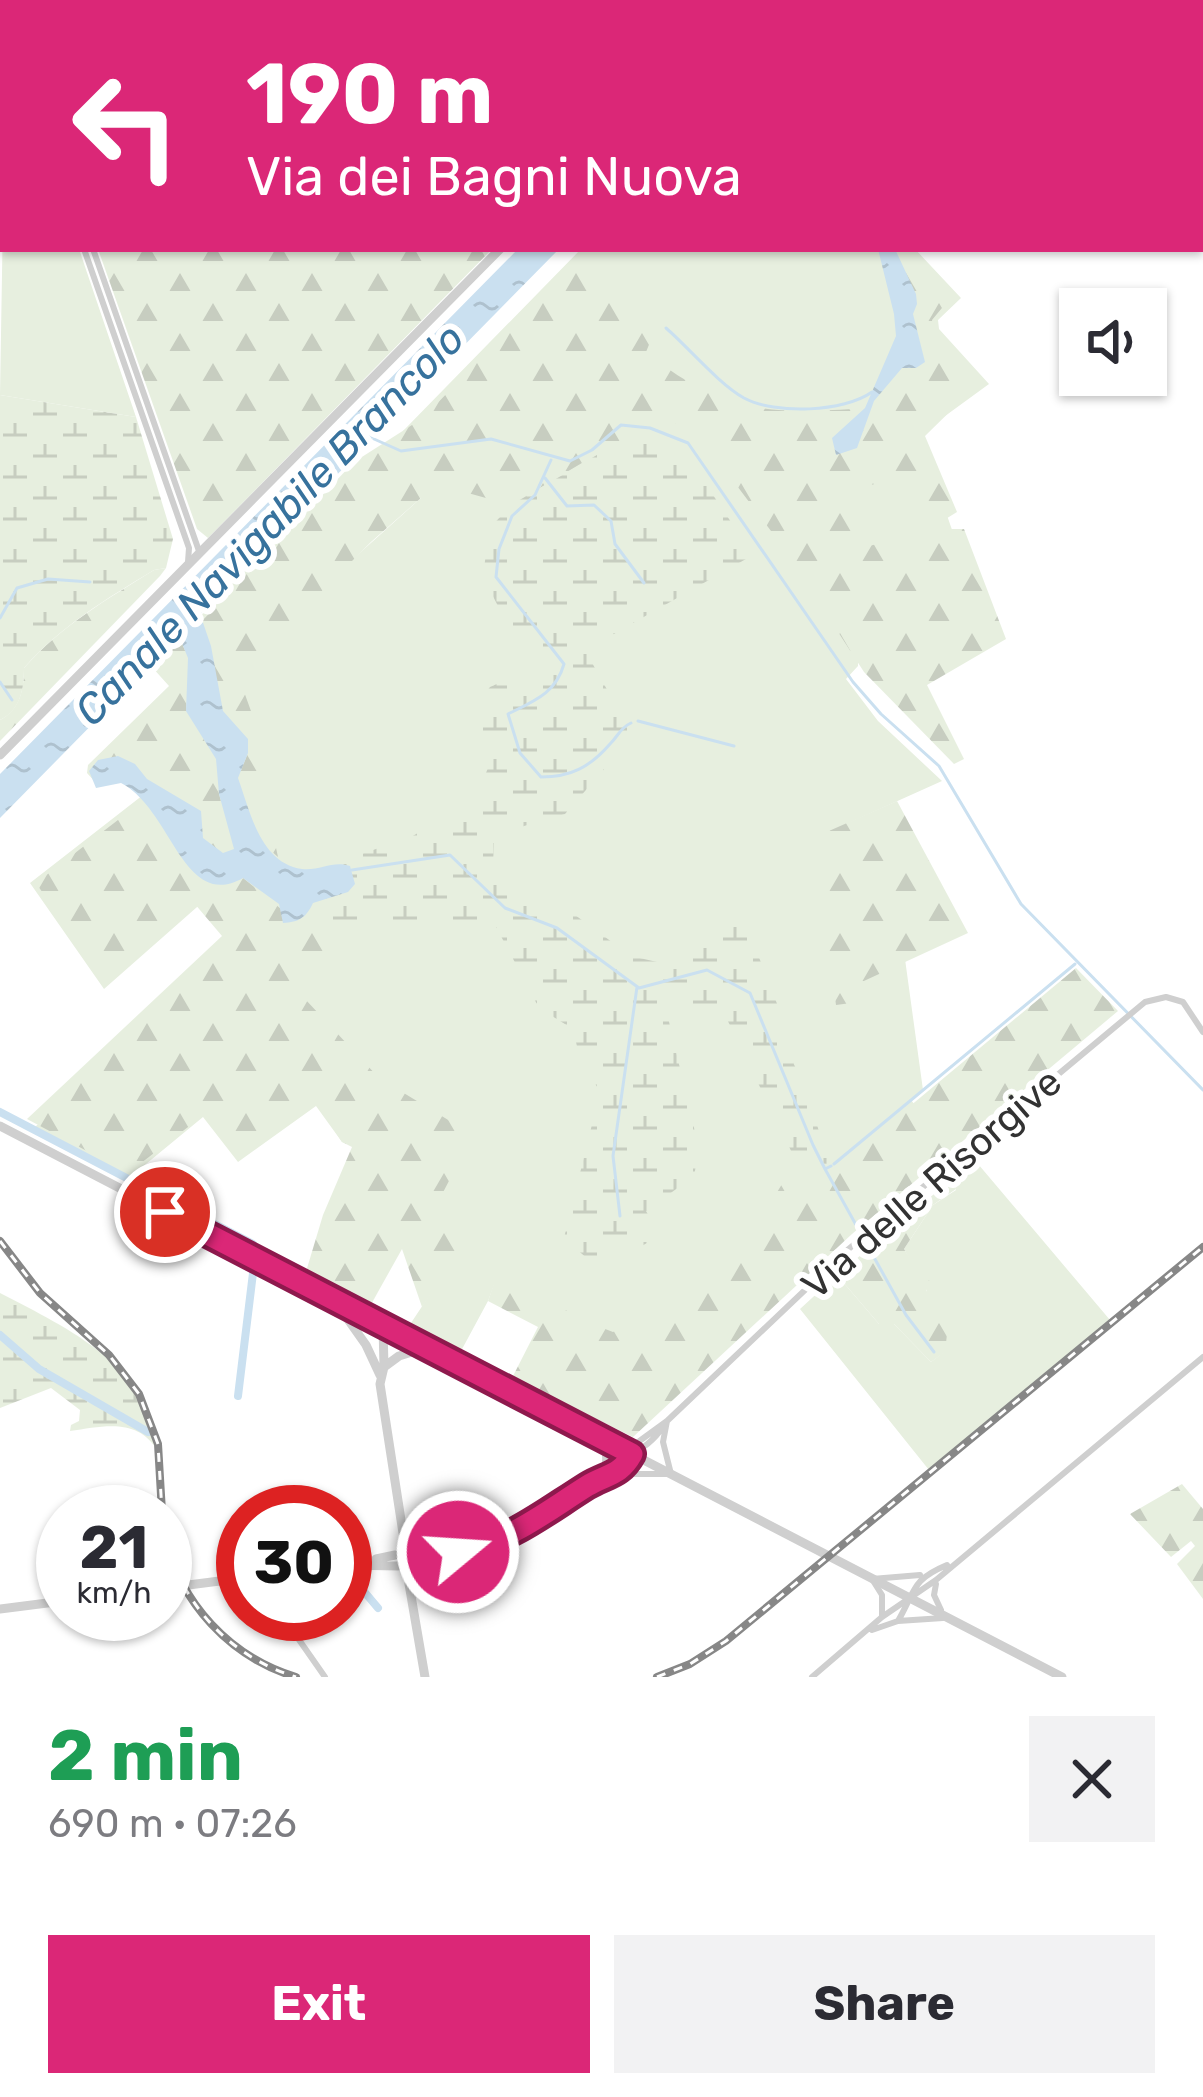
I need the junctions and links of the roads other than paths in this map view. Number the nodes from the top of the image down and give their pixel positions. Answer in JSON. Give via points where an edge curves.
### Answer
{"nodes":[{"id":1,"x":89,"y":252,"type":"edge"},
{"id":2,"x":497,"y":252,"type":"edge"},
{"id":3,"x":196,"y":552,"type":"junction"},
{"id":4,"x":0,"y":755,"type":"edge"},
{"id":5,"x":1203,"y":1033,"type":"edge"},
{"id":6,"x":0,"y":1126,"type":"edge"},
{"id":7,"x":334,"y":1300,"type":"junction"},
{"id":8,"x":383,"y":1326,"type":"junction"},
{"id":9,"x":366,"y":1345,"type":"junction"},
{"id":10,"x":425,"y":1348,"type":"junction"},
{"id":11,"x":1203,"y":1357,"type":"edge"},
{"id":12,"x":382,"y":1371,"type":"junction"},
{"id":13,"x":667,"y":1421,"type":"junction"},
{"id":14,"x":599,"y":1436,"type":"junction"},
{"id":15,"x":632,"y":1454,"type":"junction"},
{"id":16,"x":602,"y":1471,"type":"junction"},
{"id":17,"x":619,"y":1474,"type":"junction"},
{"id":18,"x":671,"y":1474,"type":"junction"},
{"id":19,"x":591,"y":1484,"type":"junction"},
{"id":20,"x":405,"y":1558,"type":"junction"},
{"id":21,"x":372,"y":1562,"type":"edge"},
{"id":22,"x":953,"y":1563,"type":"junction"},
{"id":23,"x":923,"y":1574,"type":"junction"},
{"id":24,"x":872,"y":1580,"type":"junction"},
{"id":25,"x":936,"y":1580,"type":"junction"},
{"id":26,"x":909,"y":1599,"type":"junction"},
{"id":27,"x":36,"y":1604,"type":"edge"},
{"id":28,"x":0,"y":1609,"type":"edge"},
{"id":29,"x":882,"y":1616,"type":"junction"},
{"id":30,"x":946,"y":1618,"type":"junction"},
{"id":31,"x":898,"y":1621,"type":"junction"},
{"id":32,"x":868,"y":1631,"type":"junction"},
{"id":33,"x":300,"y":1641,"type":"edge"},
{"id":34,"x":325,"y":1677,"type":"edge"},
{"id":35,"x":425,"y":1677,"type":"edge"},
{"id":36,"x":812,"y":1677,"type":"edge"},
{"id":37,"x":1062,"y":1677,"type":"edge"}],
"edges":[{"from":1,"to":3,"type":"street"},
{"from":2,"to":3,"type":"street"},
{"from":3,"to":4,"type":"street"},
{"from":5,"to":13,"type":"street","name":"Via delle Risorgive","via":[[1175,999],[1154,998],[1135,1011],[845,1252]]},
{"from":6,"to":7,"type":"street"},
{"from":7,"to":8,"type":"street"},
{"from":7,"to":9,"type":"street"},
{"from":8,"to":9,"type":"street"},
{"from":8,"to":10,"type":"street"},
{"from":8,"to":12,"type":"street"},
{"from":9,"to":12,"type":"street"},
{"from":10,"to":12,"type":"street"},
{"from":10,"to":14,"type":"street"},
{"from":11,"to":22,"type":"street"},
{"from":12,"to":20,"type":"street"},
{"from":13,"to":15,"type":"street","name":"Via delle Risorgive"},
{"from":13,"to":18,"type":"street"},
{"from":14,"to":15,"type":"street"},
{"from":14,"to":16,"type":"street"},
{"from":15,"to":16,"type":"street"},
{"from":15,"to":17,"type":"street"},
{"from":15,"to":18,"type":"street"},
{"from":16,"to":19,"type":"street"},
{"from":17,"to":18,"type":"street"},
{"from":17,"to":19,"type":"street"},
{"from":18,"to":24,"type":"street"},
{"from":19,"to":20,"type":"street","via":[[520,1532]]},
{"from":20,"to":21,"type":"street"},
{"from":20,"to":35,"type":"street"},
{"from":22,"to":23,"type":"street"},
{"from":22,"to":25,"type":"street"},
{"from":23,"to":24,"type":"street"},
{"from":23,"to":26,"type":"street"},
{"from":24,"to":26,"type":"street"},
{"from":24,"to":29,"type":"street"},
{"from":25,"to":26,"type":"street"},
{"from":25,"to":30,"type":"street","via":[[936,1604]]},
{"from":26,"to":29,"type":"street"},
{"from":26,"to":30,"type":"street"},
{"from":26,"to":31,"type":"street"},
{"from":27,"to":28,"type":"street"},
{"from":29,"to":32,"type":"street"},
{"from":30,"to":31,"type":"street"},
{"from":30,"to":37,"type":"street"},
{"from":31,"to":32,"type":"street"},
{"from":32,"to":36,"type":"street"},
{"from":33,"to":34,"type":"street"}]}
